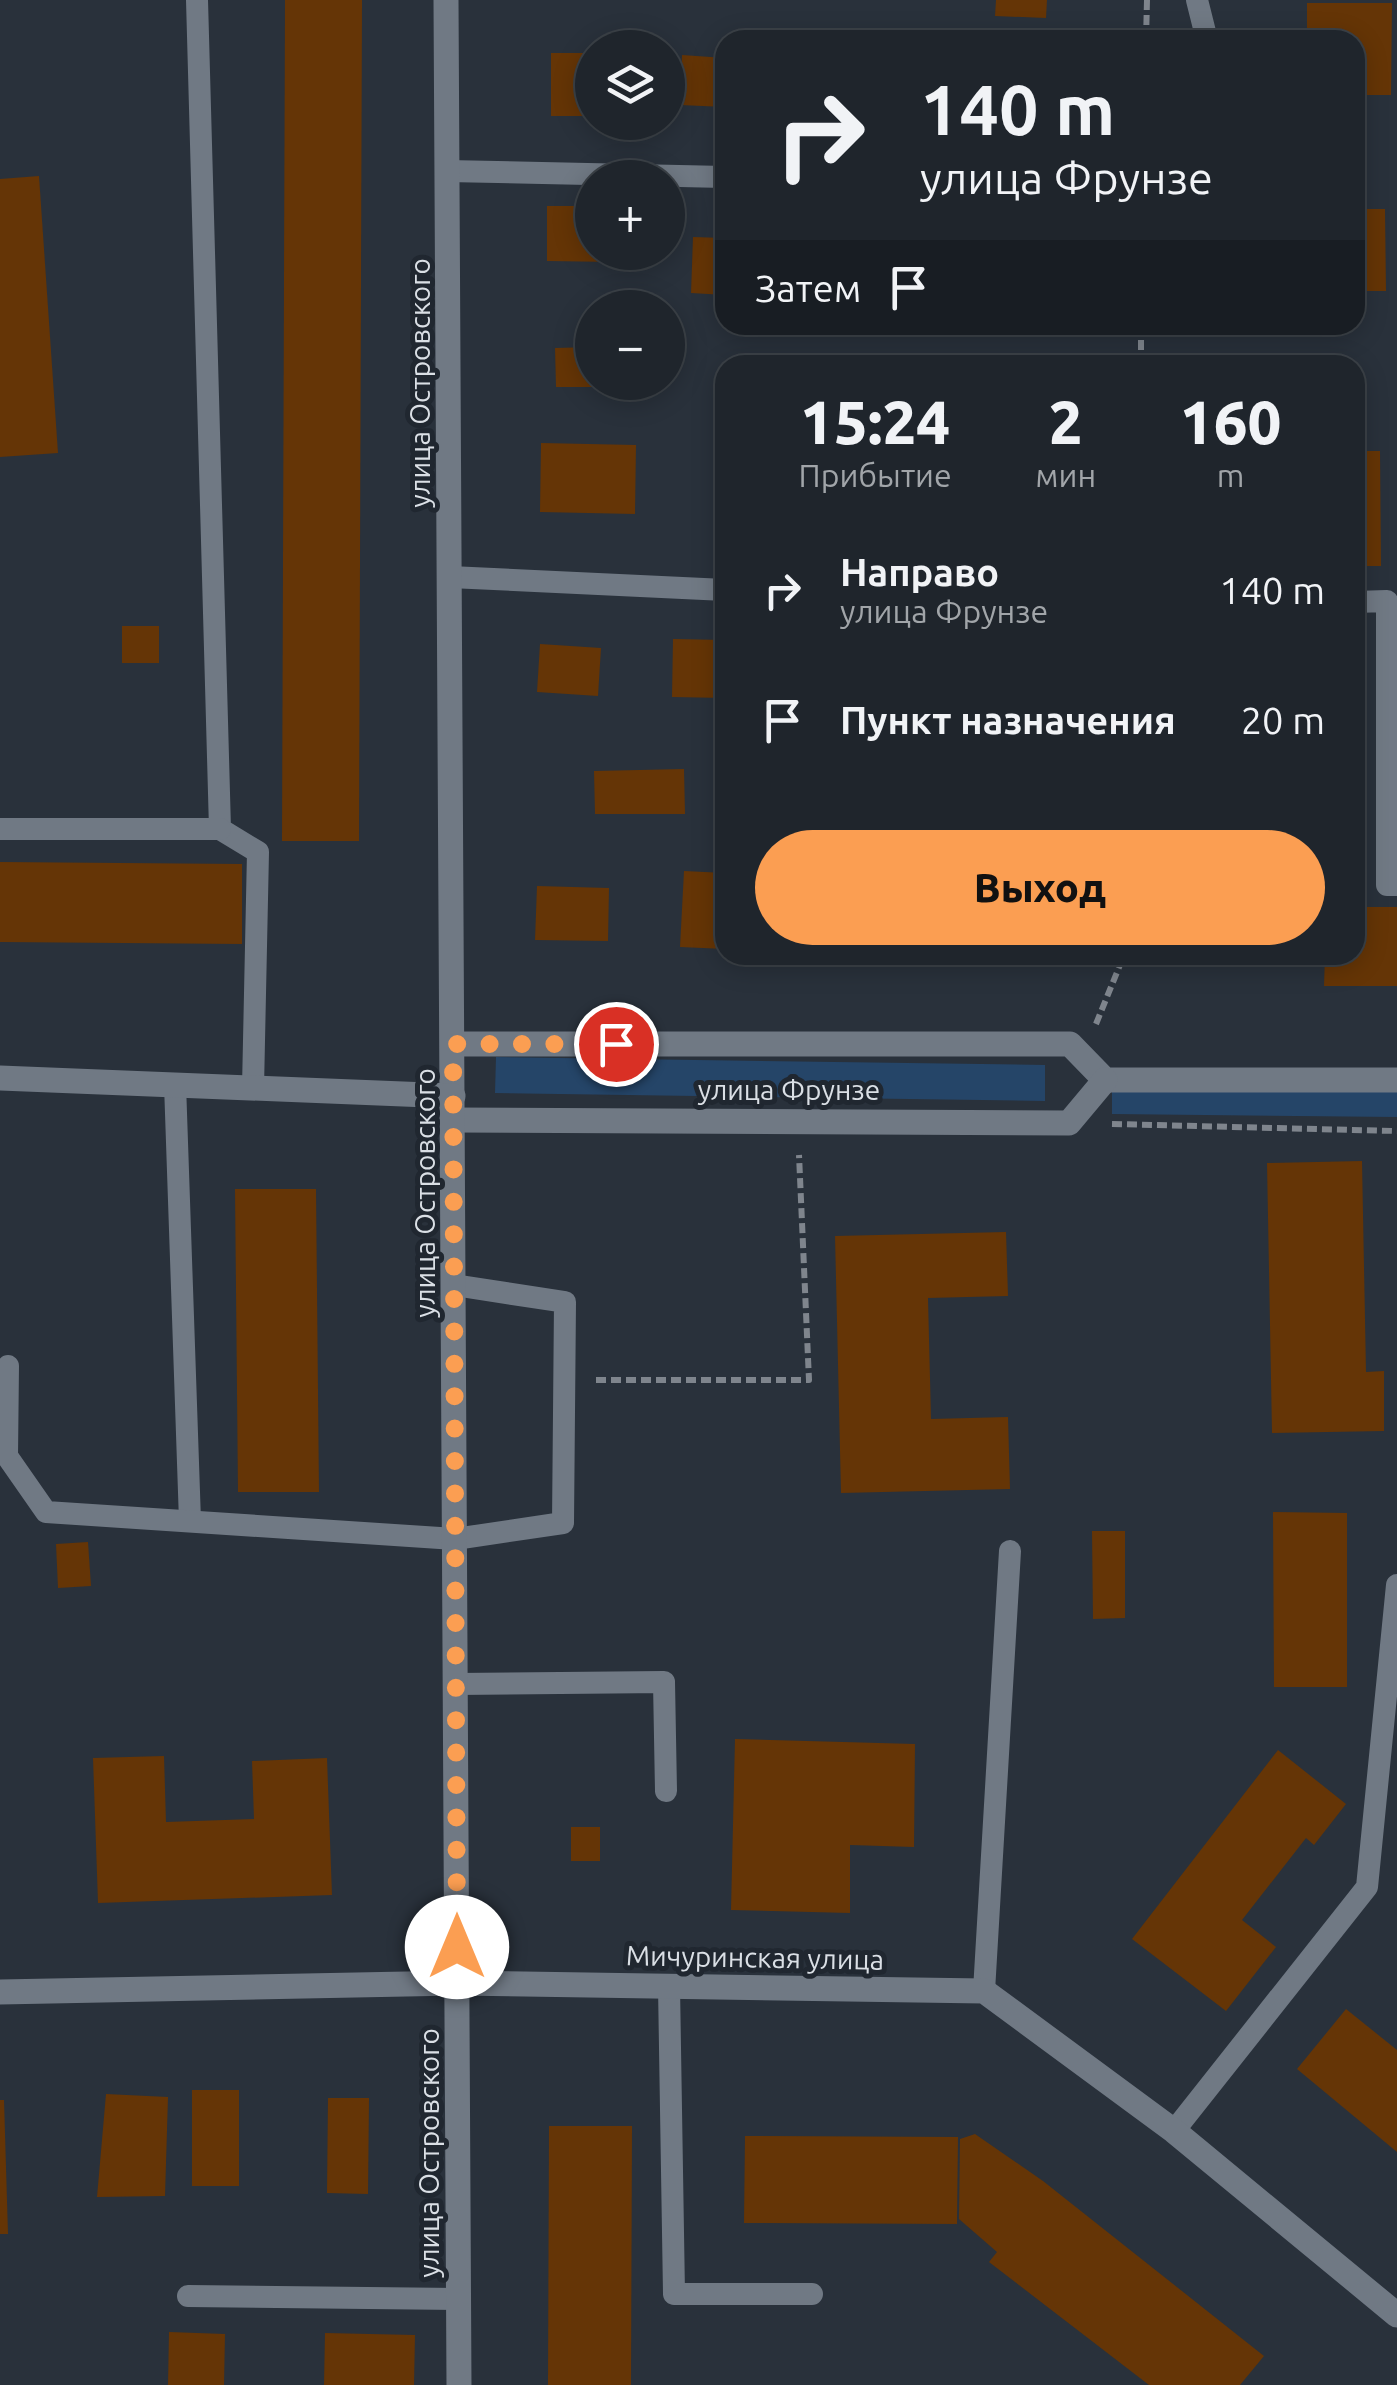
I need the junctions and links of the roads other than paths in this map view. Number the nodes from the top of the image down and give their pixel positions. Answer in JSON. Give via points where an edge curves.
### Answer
{"nodes":[{"id":1,"x":197,"y":0,"type":"edge"},
{"id":2,"x":446,"y":0,"type":"edge"},
{"id":3,"x":1196,"y":0,"type":"edge"},
{"id":4,"x":1204,"y":30,"type":"edge"},
{"id":5,"x":447,"y":171,"type":"junction"},
{"id":6,"x":715,"y":177,"type":"edge"},
{"id":7,"x":450,"y":577,"type":"junction"},
{"id":8,"x":715,"y":590,"type":"edge"},
{"id":9,"x":1365,"y":602,"type":"edge"},
{"id":10,"x":0,"y":829,"type":"edge"},
{"id":11,"x":220,"y":830,"type":"junction"},
{"id":12,"x":1397,"y":885,"type":"edge"},
{"id":13,"x":453,"y":1044,"type":"junction"},
{"id":14,"x":0,"y":1078,"type":"edge"},
{"id":15,"x":1105,"y":1080,"type":"junction"},
{"id":16,"x":1397,"y":1080,"type":"edge"},
{"id":17,"x":176,"y":1084,"type":"junction"},
{"id":18,"x":254,"y":1088,"type":"junction"},
{"id":19,"x":454,"y":1108,"type":"junction"},
{"id":20,"x":454,"y":1285,"type":"junction"},
{"id":21,"x":8,"y":1366,"type":"dead end"},
{"id":22,"x":190,"y":1521,"type":"junction"},
{"id":23,"x":455,"y":1539,"type":"junction"},
{"id":24,"x":1010,"y":1551,"type":"dead end"},
{"id":25,"x":1397,"y":1585,"type":"edge"},
{"id":26,"x":456,"y":1684,"type":"junction"},
{"id":27,"x":666,"y":1791,"type":"dead end"},
{"id":28,"x":457,"y":1983,"type":"junction"},
{"id":29,"x":670,"y":1986,"type":"junction"},
{"id":30,"x":984,"y":1991,"type":"junction"},
{"id":31,"x":0,"y":1992,"type":"edge"},
{"id":32,"x":1174,"y":2131,"type":"junction"},
{"id":33,"x":812,"y":2294,"type":"dead end"},
{"id":34,"x":188,"y":2296,"type":"dead end"},
{"id":35,"x":458,"y":2299,"type":"junction"},
{"id":36,"x":1397,"y":2315,"type":"edge"},
{"id":37,"x":459,"y":2385,"type":"edge"}],
"edges":[{"from":1,"to":11,"type":"lane"},
{"from":2,"to":5,"type":"street","name":"улица Островского"},
{"from":3,"to":4,"type":"lane"},
{"from":5,"to":6,"type":"lane"},
{"from":5,"to":7,"type":"street","name":"улица Островского"},
{"from":7,"to":8,"type":"lane"},
{"from":7,"to":13,"type":"street","name":"улица Островского"},
{"from":9,"to":12,"type":"lane","via":[[1386,601],[1386,885]]},
{"from":10,"to":11,"type":"lane"},
{"from":11,"to":18,"type":"lane","via":[[258,852]]},
{"from":13,"to":15,"type":"street","name":"улица Фрунзе","via":[[1070,1044]]},
{"from":13,"to":19,"type":"street","name":"улица Островского"},
{"from":14,"to":17,"type":"street","name":"улица Фрунзе"},
{"from":15,"to":16,"type":"street"},
{"from":15,"to":19,"type":"street","name":"улица Фрунзе","via":[[1069,1123]]},
{"from":17,"to":18,"type":"street","name":"улица Фрунзе"},
{"from":17,"to":22,"type":"lane"},
{"from":18,"to":19,"type":"street","name":"улица Фрунзе"},
{"from":19,"to":20,"type":"street","name":"улица Островского"},
{"from":20,"to":23,"type":"street","name":"улица Островского"},
{"from":20,"to":23,"type":"lane","via":[[565,1302],[563,1522]]},
{"from":21,"to":22,"type":"lane","via":[[7,1456],[46,1512]]},
{"from":22,"to":23,"type":"lane"},
{"from":23,"to":26,"type":"street","name":"улица Островского"},
{"from":24,"to":30,"type":"lane"},
{"from":25,"to":32,"type":"lane","via":[[1368,1888]]},
{"from":26,"to":27,"type":"lane","via":[[664,1682]]},
{"from":26,"to":28,"type":"street","name":"улица Островского"},
{"from":28,"to":29,"type":"street","name":"Мичуринская улица"},
{"from":28,"to":31,"type":"street","name":"Мичуринская улица"},
{"from":28,"to":35,"type":"street","name":"улица Островского"},
{"from":29,"to":30,"type":"street","name":"Мичуринская улица"},
{"from":29,"to":33,"type":"lane","via":[[674,2294]]},
{"from":30,"to":32,"type":"street"},
{"from":32,"to":36,"type":"street"},
{"from":34,"to":35,"type":"lane"},
{"from":35,"to":37,"type":"street","name":"улица Островского"}]}
